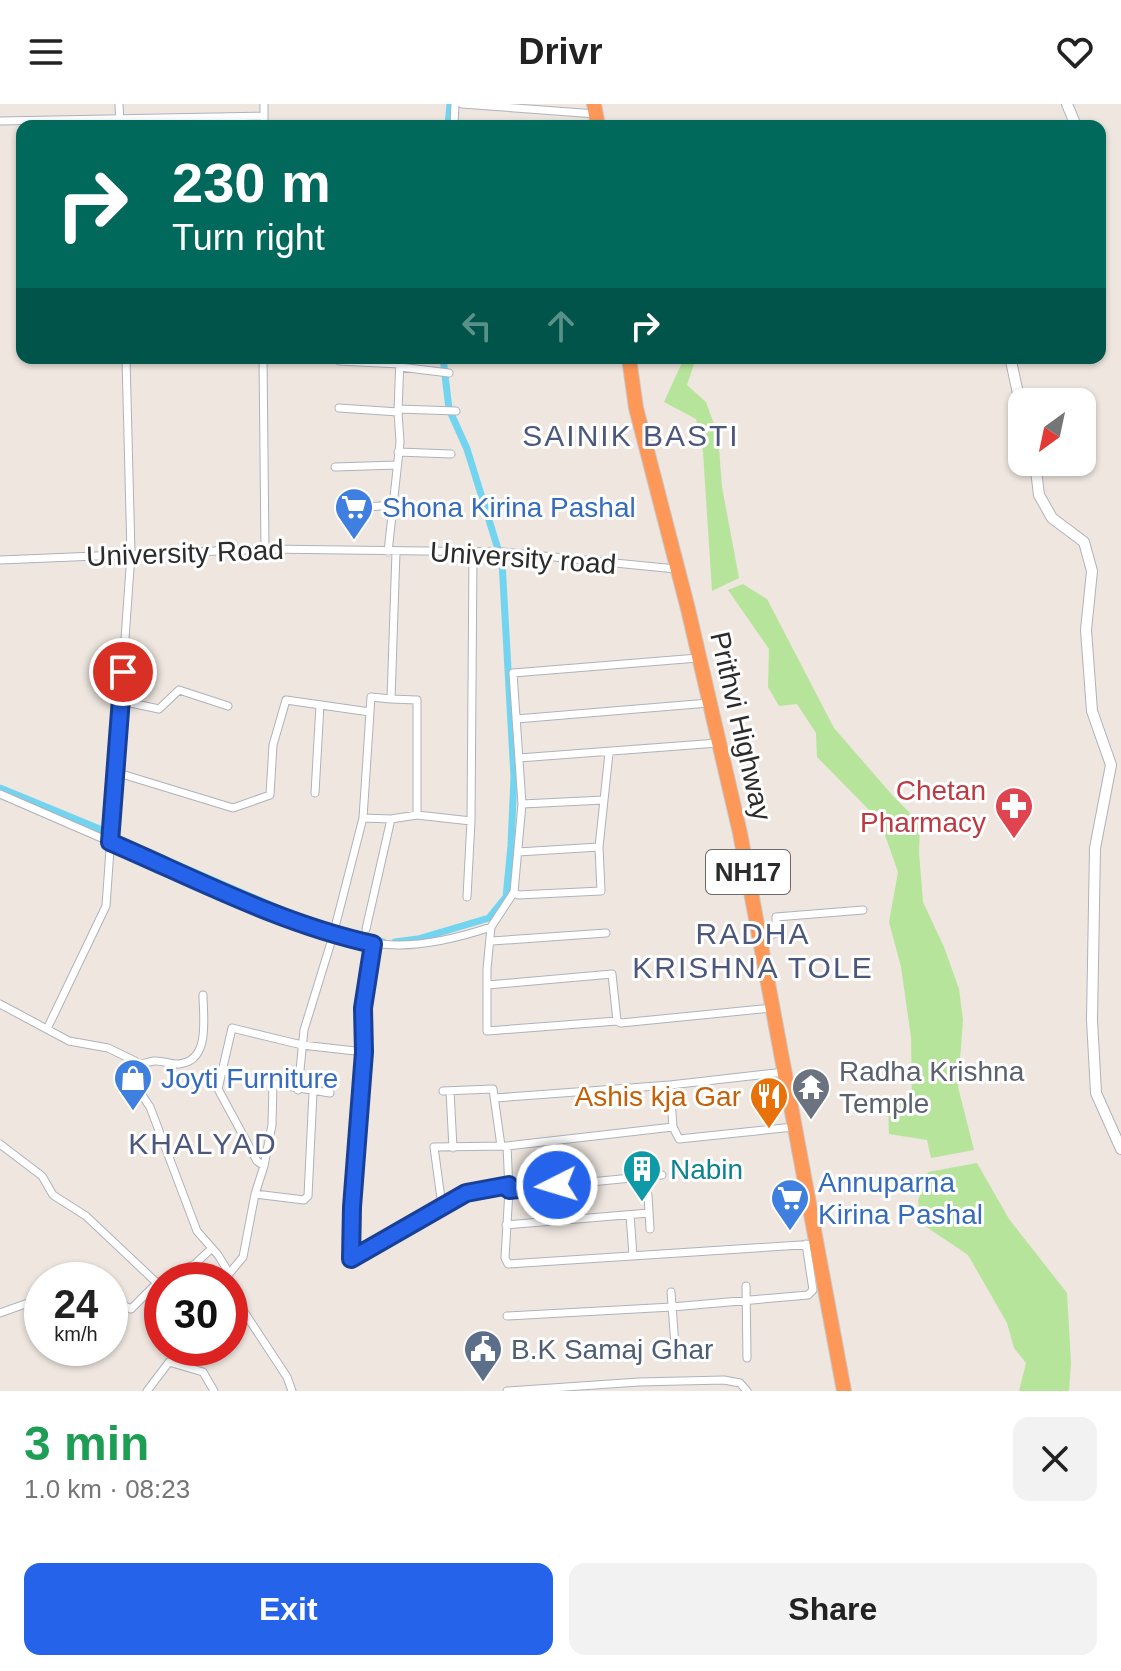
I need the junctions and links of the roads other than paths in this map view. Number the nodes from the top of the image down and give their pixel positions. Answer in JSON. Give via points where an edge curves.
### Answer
{"nodes":[{"id":1,"x":264,"y":104,"type":"edge"},
{"id":2,"x":462,"y":104,"type":"edge"},
{"id":3,"x":596,"y":115,"type":"edge"},
{"id":4,"x":264,"y":116,"type":"junction"},
{"id":5,"x":168,"y":120,"type":"edge"},
{"id":6,"x":264,"y":120,"type":"edge"},
{"id":7,"x":126,"y":364,"type":"edge"},
{"id":8,"x":263,"y":364,"type":"edge"},
{"id":9,"x":400,"y":364,"type":"edge"},
{"id":10,"x":405,"y":364,"type":"edge"},
{"id":11,"x":630,"y":364,"type":"edge"},
{"id":12,"x":1012,"y":364,"type":"edge"},
{"id":13,"x":449,"y":373,"type":"dead end"},
{"id":14,"x":1017,"y":388,"type":"edge"},
{"id":15,"x":339,"y":408,"type":"dead end"},
{"id":16,"x":398,"y":410,"type":"junction"},
{"id":17,"x":456,"y":411,"type":"dead end"},
{"id":18,"x":398,"y":452,"type":"junction"},
{"id":19,"x":451,"y":454,"type":"dead end"},
{"id":20,"x":397,"y":465,"type":"junction"},
{"id":21,"x":335,"y":467,"type":"dead end"},
{"id":22,"x":1037,"y":476,"type":"edge"},
{"id":23,"x":392,"y":505,"type":"junction"},
{"id":24,"x":356,"y":508,"type":"dead end"},
{"id":25,"x":265,"y":549,"type":"junction"},
{"id":26,"x":369,"y":552,"type":"joint"},
{"id":27,"x":392,"y":552,"type":"junction"},
{"id":28,"x":473,"y":552,"type":"junction"},
{"id":29,"x":131,"y":554,"type":"junction"},
{"id":30,"x":0,"y":560,"type":"edge"},
{"id":31,"x":676,"y":569,"type":"junction"},
{"id":32,"x":698,"y":658,"type":"junction"},
{"id":33,"x":391,"y":699,"type":"junction"},
{"id":34,"x":121,"y":701,"type":"junction"},
{"id":35,"x":709,"y":703,"type":"junction"},
{"id":36,"x":320,"y":705,"type":"junction"},
{"id":37,"x":228,"y":706,"type":"dead end"},
{"id":38,"x":370,"y":712,"type":"junction"},
{"id":39,"x":516,"y":719,"type":"junction"},
{"id":40,"x":718,"y":743,"type":"junction"},
{"id":41,"x":609,"y":753,"type":"junction"},
{"id":42,"x":519,"y":758,"type":"junction"},
{"id":43,"x":115,"y":772,"type":"junction"},
{"id":44,"x":315,"y":793,"type":"dead end"},
{"id":45,"x":0,"y":794,"type":"edge"},
{"id":46,"x":604,"y":800,"type":"junction"},
{"id":47,"x":522,"y":804,"type":"junction"},
{"id":48,"x":417,"y":815,"type":"junction"},
{"id":49,"x":363,"y":818,"type":"junction"},
{"id":50,"x":391,"y":819,"type":"junction"},
{"id":51,"x":471,"y":821,"type":"junction"},
{"id":52,"x":110,"y":842,"type":"junction"},
{"id":53,"x":599,"y":847,"type":"junction"},
{"id":54,"x":518,"y":852,"type":"junction"},
{"id":55,"x":514,"y":892,"type":"junction"},
{"id":56,"x":467,"y":897,"type":"dead end"},
{"id":57,"x":863,"y":910,"type":"dead end"},
{"id":58,"x":491,"y":927,"type":"junction"},
{"id":59,"x":366,"y":929,"type":"dead end"},
{"id":60,"x":606,"y":933,"type":"dead end"},
{"id":61,"x":333,"y":935,"type":"junction"},
{"id":62,"x":761,"y":939,"type":"junction"},
{"id":63,"x":492,"y":941,"type":"junction"},
{"id":64,"x":373,"y":944,"type":"junction"},
{"id":65,"x":488,"y":985,"type":"junction"},
{"id":66,"x":203,"y":995,"type":"dead end"},
{"id":67,"x":0,"y":1004,"type":"edge"},
{"id":68,"x":774,"y":1007,"type":"junction"},
{"id":69,"x":617,"y":1021,"type":"junction"},
{"id":70,"x":47,"y":1029,"type":"junction"},
{"id":71,"x":302,"y":1045,"type":"junction"},
{"id":72,"x":364,"y":1052,"type":"junction"},
{"id":73,"x":136,"y":1065,"type":"junction"},
{"id":74,"x":221,"y":1070,"type":"junction"},
{"id":75,"x":785,"y":1072,"type":"junction"},
{"id":76,"x":273,"y":1083,"type":"junction"},
{"id":77,"x":670,"y":1085,"type":"junction"},
{"id":78,"x":298,"y":1090,"type":"junction"},
{"id":79,"x":313,"y":1092,"type":"junction"},
{"id":80,"x":330,"y":1093,"type":"dead end"},
{"id":81,"x":495,"y":1098,"type":"junction"},
{"id":82,"x":673,"y":1127,"type":"junction"},
{"id":83,"x":796,"y":1127,"type":"junction"},
{"id":84,"x":0,"y":1144,"type":"edge"},
{"id":85,"x":504,"y":1146,"type":"junction"},
{"id":86,"x":453,"y":1148,"type":"junction"},
{"id":87,"x":1121,"y":1149,"type":"edge"},
{"id":88,"x":264,"y":1166,"type":"junction"},
{"id":89,"x":662,"y":1175,"type":"dead end"},
{"id":90,"x":509,"y":1188,"type":"junction"},
{"id":91,"x":255,"y":1194,"type":"junction"},
{"id":92,"x":648,"y":1195,"type":"dead end"},
{"id":93,"x":442,"y":1206,"type":"junction"},
{"id":94,"x":649,"y":1213,"type":"junction"},
{"id":95,"x":630,"y":1215,"type":"junction"},
{"id":96,"x":506,"y":1225,"type":"junction"},
{"id":97,"x":650,"y":1229,"type":"dead end"},
{"id":98,"x":811,"y":1244,"type":"junction"},
{"id":99,"x":215,"y":1251,"type":"junction"},
{"id":100,"x":633,"y":1256,"type":"junction"},
{"id":101,"x":198,"y":1262,"type":"edge"},
{"id":102,"x":220,"y":1262,"type":"edge"},
{"id":103,"x":240,"y":1262,"type":"edge"},
{"id":104,"x":144,"y":1271,"type":"edge"},
{"id":105,"x":746,"y":1286,"type":"dead end"},
{"id":106,"x":671,"y":1292,"type":"dead end"},
{"id":107,"x":144,"y":1296,"type":"edge"},
{"id":108,"x":746,"y":1300,"type":"junction"},
{"id":109,"x":24,"y":1304,"type":"edge"},
{"id":110,"x":672,"y":1307,"type":"junction"},
{"id":111,"x":128,"y":1308,"type":"edge"},
{"id":112,"x":0,"y":1313,"type":"edge"},
{"id":113,"x":507,"y":1316,"type":"dead end"},
{"id":114,"x":248,"y":1318,"type":"edge"},
{"id":115,"x":675,"y":1345,"type":"dead end"},
{"id":116,"x":747,"y":1358,"type":"dead end"},
{"id":117,"x":589,"y":1388,"type":"edge"},
{"id":118,"x":545,"y":1389,"type":"edge"},
{"id":119,"x":147,"y":1391,"type":"edge"},
{"id":120,"x":214,"y":1391,"type":"edge"},
{"id":121,"x":292,"y":1391,"type":"edge"},
{"id":122,"x":507,"y":1391,"type":"edge"},
{"id":123,"x":747,"y":1391,"type":"edge"},
{"id":124,"x":844,"y":1391,"type":"edge"}],
"edges":[{"from":1,"to":4,"type":"street"},
{"from":2,"to":3,"type":"street"},
{"from":4,"to":5,"type":"street"},
{"from":4,"to":6,"type":"street"},
{"from":7,"to":29,"type":"street"},
{"from":8,"to":25,"type":"street"},
{"from":9,"to":16,"type":"street"},
{"from":10,"to":13,"type":"street"},
{"from":11,"to":31,"type":"highway","name":"Prithvi Highway","number":"NH17"},
{"from":12,"to":14,"type":"street"},
{"from":15,"to":16,"type":"street"},
{"from":16,"to":17,"type":"street"},
{"from":16,"to":18,"type":"street"},
{"from":18,"to":19,"type":"street"},
{"from":18,"to":20,"type":"street"},
{"from":20,"to":21,"type":"street"},
{"from":20,"to":23,"type":"street"},
{"from":22,"to":87,"type":"street","via":[[1039,495],[1052,518],[1084,542],[1092,571],[1086,630],[1092,711],[1111,765],[1095,848],[1092,1020],[1096,1093]]},
{"from":23,"to":24,"type":"street"},
{"from":23,"to":27,"type":"street"},
{"from":25,"to":26,"type":"street","name":"University Road"},
{"from":25,"to":29,"type":"street","name":"University Road"},
{"from":26,"to":27,"type":"street","name":"University road"},
{"from":27,"to":28,"type":"street","name":"University road"},
{"from":27,"to":33,"type":"street"},
{"from":28,"to":31,"type":"street","name":"University road"},
{"from":28,"to":51,"type":"street"},
{"from":29,"to":30,"type":"street","name":"University Road"},
{"from":29,"to":34,"type":"street"},
{"from":31,"to":32,"type":"highway","name":"Prithvi Highway","number":"NH17"},
{"from":32,"to":35,"type":"highway","name":"Prithvi Highway","number":"NH17"},
{"from":32,"to":39,"type":"street","via":[[513,673]]},
{"from":33,"to":38,"type":"street","via":[[371,697]]},
{"from":33,"to":48,"type":"street","via":[[417,700]]},
{"from":34,"to":37,"type":"street","via":[[159,709],[179,690]]},
{"from":34,"to":43,"type":"street"},
{"from":35,"to":39,"type":"street"},
{"from":35,"to":40,"type":"highway","name":"Prithvi Highway","number":"NH17"},
{"from":36,"to":38,"type":"street"},
{"from":36,"to":43,"type":"street","via":[[286,700],[273,745],[270,795],[233,808]]},
{"from":36,"to":44,"type":"street"},
{"from":38,"to":49,"type":"street"},
{"from":39,"to":42,"type":"street"},
{"from":40,"to":41,"type":"street"},
{"from":40,"to":62,"type":"highway","name":"Prithvi Highway","number":"NH17"},
{"from":41,"to":42,"type":"street"},
{"from":41,"to":46,"type":"street"},
{"from":42,"to":47,"type":"street"},
{"from":43,"to":52,"type":"street"},
{"from":45,"to":52,"type":"street"},
{"from":46,"to":47,"type":"street"},
{"from":46,"to":53,"type":"street"},
{"from":47,"to":54,"type":"street"},
{"from":48,"to":50,"type":"street"},
{"from":48,"to":51,"type":"street"},
{"from":49,"to":50,"type":"street"},
{"from":49,"to":61,"type":"street"},
{"from":50,"to":59,"type":"street"},
{"from":51,"to":56,"type":"street"},
{"from":52,"to":61,"type":"street"},
{"from":52,"to":70,"type":"street","via":[[106,906]]},
{"from":53,"to":54,"type":"street"},
{"from":53,"to":55,"type":"street","via":[[601,891]]},
{"from":54,"to":55,"type":"street"},
{"from":55,"to":58,"type":"street"},
{"from":57,"to":62,"type":"street","via":[[776,917],[776,933]]},
{"from":58,"to":63,"type":"street"},
{"from":58,"to":64,"type":"street","via":[[428,944]]},
{"from":60,"to":63,"type":"street"},
{"from":61,"to":64,"type":"street"},
{"from":61,"to":71,"type":"street"},
{"from":62,"to":68,"type":"highway","name":"Prithvi Highway","number":"NH17"},
{"from":63,"to":65,"type":"street"},
{"from":64,"to":72,"type":"street","via":[[363,1008]]},
{"from":65,"to":69,"type":"street","via":[[612,974]]},
{"from":65,"to":69,"type":"street","via":[[487,1031]]},
{"from":66,"to":73,"type":"street","via":[[199,1054],[177,1064]]},
{"from":67,"to":70,"type":"street"},
{"from":68,"to":69,"type":"street"},
{"from":68,"to":75,"type":"highway","name":"Prithvi Highway","number":"NH17"},
{"from":70,"to":73,"type":"street","via":[[69,1041],[128,1056]]},
{"from":71,"to":72,"type":"street"},
{"from":71,"to":74,"type":"street","via":[[232,1028]]},
{"from":71,"to":78,"type":"street"},
{"from":72,"to":93,"type":"street","via":[[351,1259]]},
{"from":73,"to":99,"type":"street","via":[[136,1086],[150,1107],[197,1231]]},
{"from":74,"to":76,"type":"street"},
{"from":74,"to":88,"type":"street","via":[[218,1089],[224,1103]]},
{"from":75,"to":77,"type":"street"},
{"from":75,"to":83,"type":"highway","name":"Prithvi Highway","number":"NH17"},
{"from":76,"to":78,"type":"street"},
{"from":76,"to":88,"type":"street"},
{"from":77,"to":81,"type":"street"},
{"from":77,"to":82,"type":"street"},
{"from":78,"to":79,"type":"street"},
{"from":79,"to":80,"type":"street"},
{"from":79,"to":91,"type":"street","via":[[308,1196],[304,1200]]},
{"from":81,"to":85,"type":"street"},
{"from":81,"to":86,"type":"street","via":[[493,1089],[446,1091]]},
{"from":82,"to":83,"type":"street","via":[[679,1139]]},
{"from":82,"to":85,"type":"street"},
{"from":83,"to":98,"type":"highway","name":"Prithvi Highway","number":"NH17"},
{"from":84,"to":104,"type":"street"},
{"from":85,"to":86,"type":"street"},
{"from":85,"to":90,"type":"street"},
{"from":86,"to":93,"type":"street","via":[[434,1147]]},
{"from":88,"to":91,"type":"street"},
{"from":89,"to":90,"type":"street"},
{"from":90,"to":93,"type":"street","via":[[470,1191]]},
{"from":90,"to":96,"type":"street"},
{"from":91,"to":103,"type":"street"},
{"from":92,"to":94,"type":"street"},
{"from":94,"to":95,"type":"street"},
{"from":94,"to":97,"type":"street"},
{"from":95,"to":96,"type":"street"},
{"from":95,"to":100,"type":"street"},
{"from":96,"to":100,"type":"street","via":[[505,1262],[511,1264]]},
{"from":98,"to":100,"type":"street"},
{"from":98,"to":108,"type":"street","via":[[811,1294]]},
{"from":98,"to":124,"type":"highway","name":"Prithvi Highway","number":"NH17"},
{"from":99,"to":101,"type":"street"},
{"from":99,"to":102,"type":"street"},
{"from":105,"to":108,"type":"street"},
{"from":106,"to":110,"type":"street"},
{"from":107,"to":111,"type":"street"},
{"from":108,"to":110,"type":"street"},
{"from":108,"to":116,"type":"street"},
{"from":109,"to":112,"type":"street"},
{"from":110,"to":113,"type":"street"},
{"from":110,"to":115,"type":"street"},
{"from":114,"to":121,"type":"street"},
{"from":117,"to":118,"type":"street"},
{"from":117,"to":123,"type":"street","via":[[724,1380],[740,1383]]},
{"from":118,"to":122,"type":"street"},
{"from":119,"to":120,"type":"street","via":[[169,1362],[203,1372]]}]}
